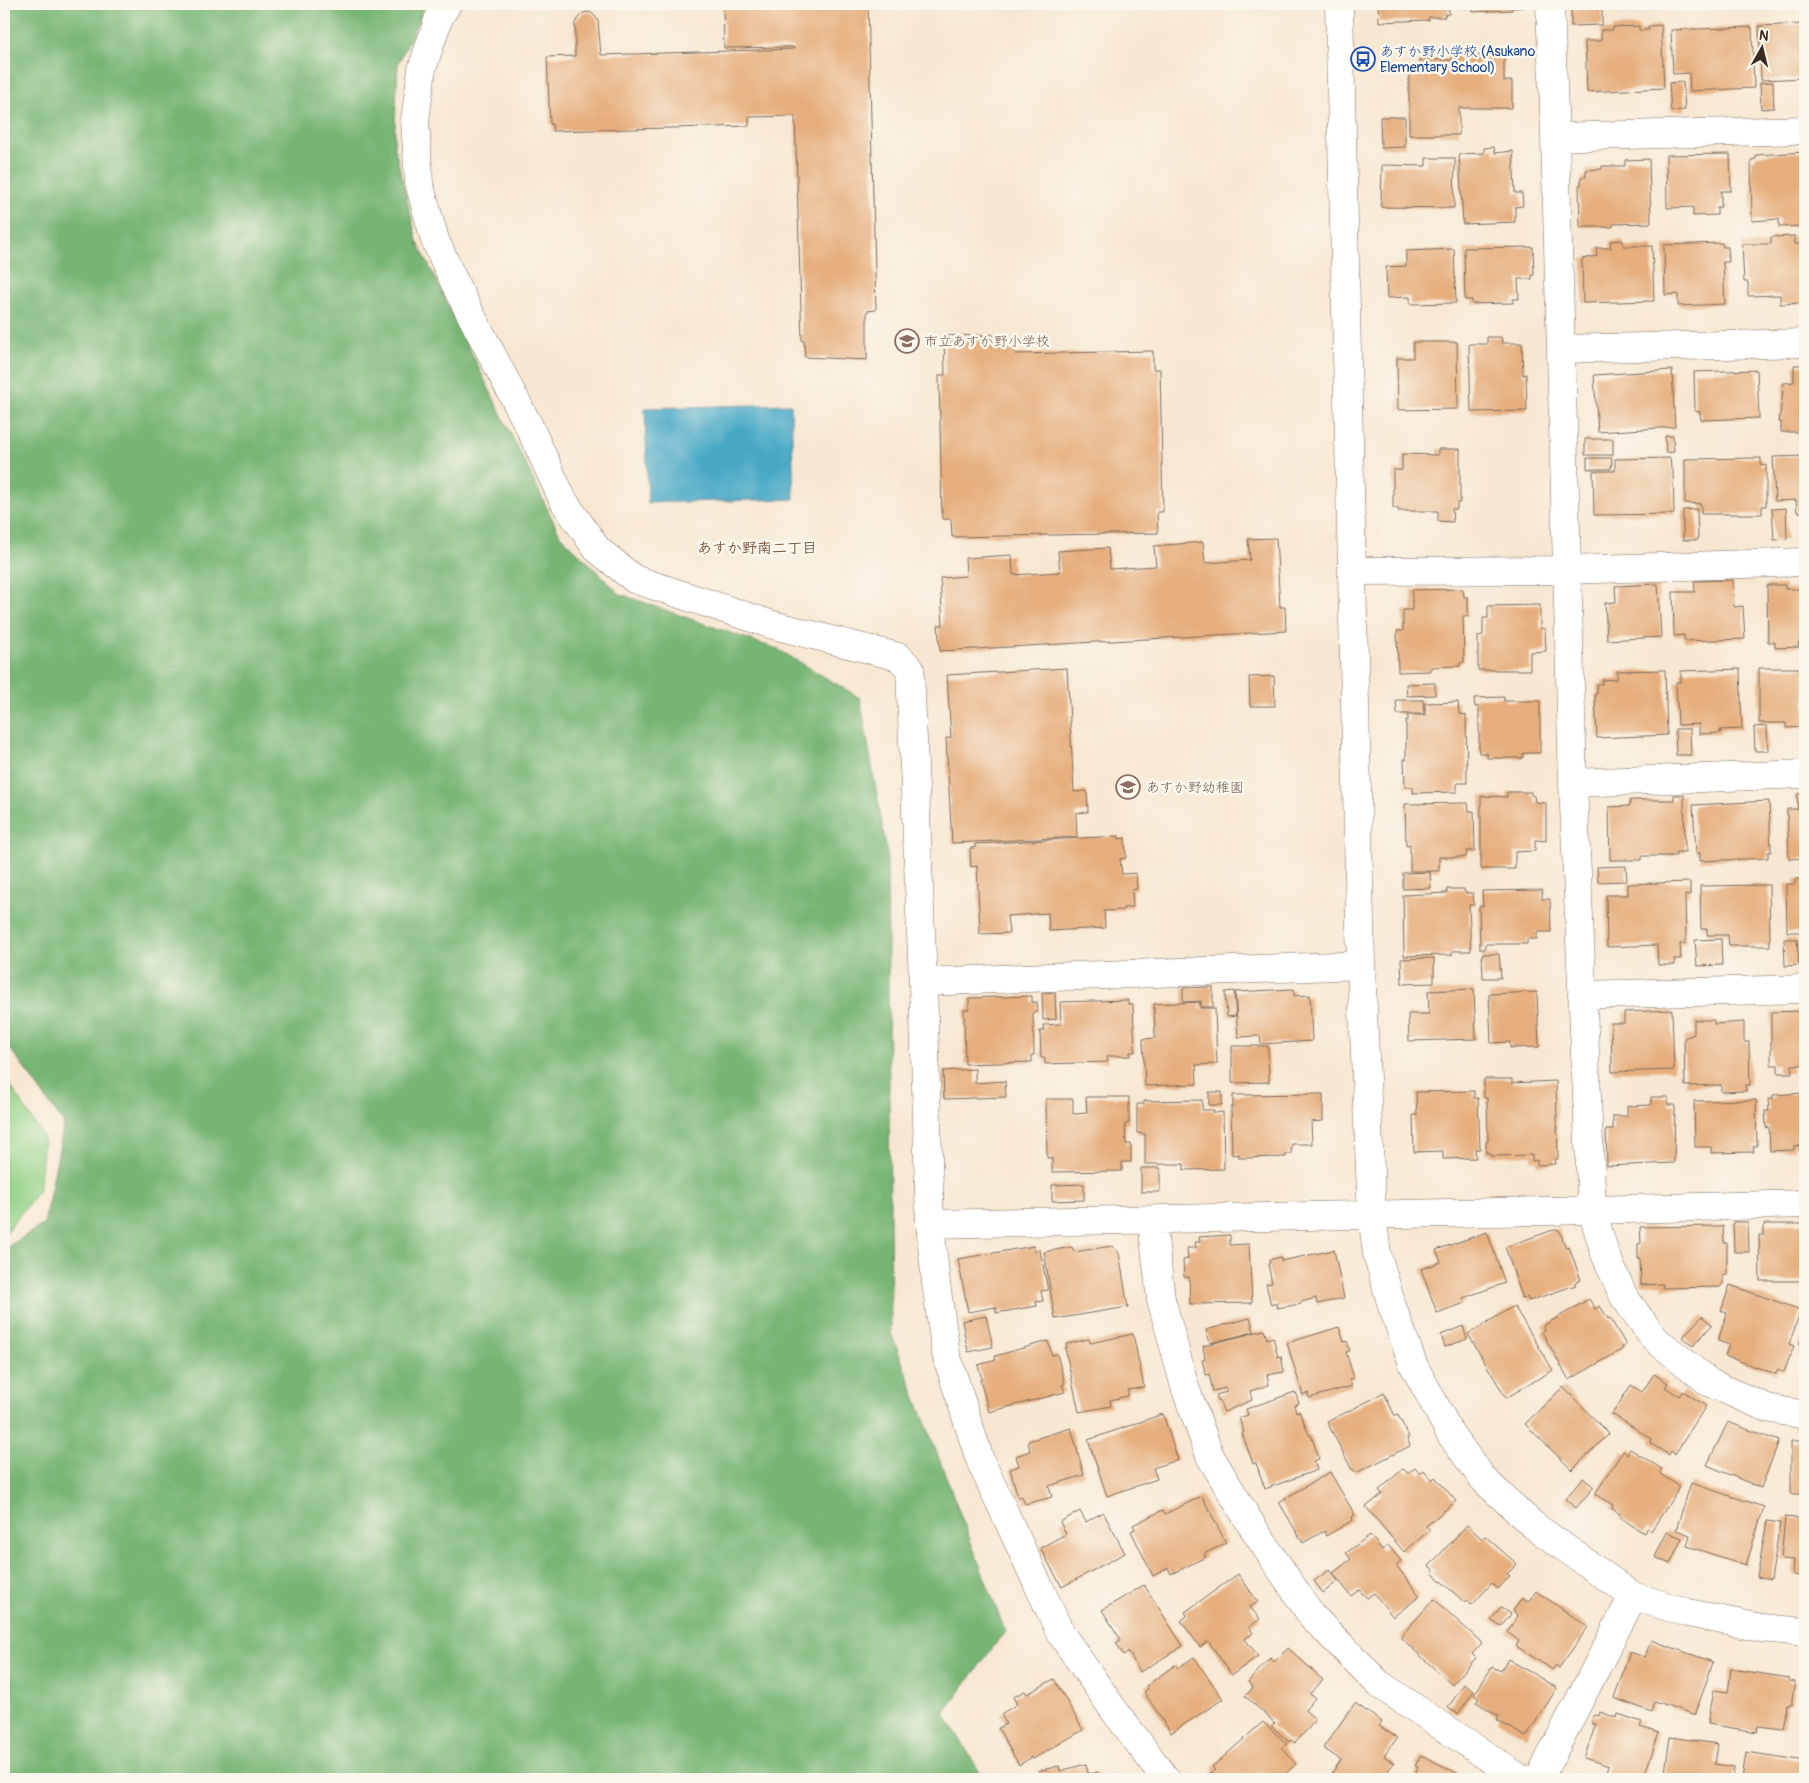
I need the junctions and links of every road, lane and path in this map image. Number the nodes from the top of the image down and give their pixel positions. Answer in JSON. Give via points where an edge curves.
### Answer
{"nodes":[{"id":1,"x":447,"y":4,"type":"edge"},
{"id":2,"x":1339,"y":4,"type":"edge"},
{"id":3,"x":1550,"y":4,"type":"edge"},
{"id":4,"x":1805,"y":130,"type":"edge"},
{"id":5,"x":1556,"y":136,"type":"junction"},
{"id":6,"x":1805,"y":344,"type":"edge"},
{"id":7,"x":1561,"y":349,"type":"junction"},
{"id":8,"x":1805,"y":562,"type":"edge"},
{"id":9,"x":1567,"y":570,"type":"junction"},
{"id":10,"x":1354,"y":571,"type":"junction"},
{"id":11,"x":1805,"y":774,"type":"edge"},
{"id":12,"x":1572,"y":783,"type":"junction"},
{"id":13,"x":1361,"y":965,"type":"junction"},
{"id":14,"x":924,"y":982,"type":"junction"},
{"id":15,"x":1805,"y":989,"type":"edge"},
{"id":16,"x":1582,"y":995,"type":"junction"},
{"id":17,"x":1805,"y":1204,"type":"edge"},
{"id":18,"x":1592,"y":1210,"type":"junction"},
{"id":19,"x":1372,"y":1215,"type":"junction"},
{"id":20,"x":1152,"y":1221,"type":"junction"},
{"id":21,"x":930,"y":1224,"type":"junction"},
{"id":22,"x":1805,"y":1415,"type":"edge"},
{"id":23,"x":1633,"y":1596,"type":"junction"},
{"id":24,"x":1805,"y":1632,"type":"edge"},
{"id":25,"x":1166,"y":1779,"type":"edge"},
{"id":26,"x":1520,"y":1779,"type":"edge"},
{"id":27,"x":1539,"y":1779,"type":"edge"}],
"edges":[{"from":1,"to":14,"type":"street","via":[[438,20],[422,69],[415,120],[419,183],[435,240],[458,290],[529,426],[563,500],[597,549],[634,578],[773,625],[899,657],[910,669]]},
{"from":2,"to":10,"type":"street"},
{"from":3,"to":5,"type":"street"},
{"from":4,"to":5,"type":"street"},
{"from":5,"to":7,"type":"street"},
{"from":6,"to":7,"type":"street"},
{"from":7,"to":9,"type":"street"},
{"from":8,"to":9,"type":"street"},
{"from":9,"to":10,"type":"street"},
{"from":9,"to":12,"type":"street"},
{"from":10,"to":13,"type":"street"},
{"from":11,"to":12,"type":"street"},
{"from":12,"to":16,"type":"street"},
{"from":13,"to":14,"type":"street"},
{"from":13,"to":19,"type":"street"},
{"from":14,"to":21,"type":"street"},
{"from":15,"to":16,"type":"street"},
{"from":16,"to":18,"type":"street"},
{"from":17,"to":18,"type":"street"},
{"from":18,"to":19,"type":"street"},
{"from":18,"to":22,"type":"street","via":[[1605,1254],[1624,1297],[1655,1339],[1710,1383],[1767,1408]]},
{"from":19,"to":20,"type":"street"},
{"from":19,"to":23,"type":"street","via":[[1378,1254],[1392,1306],[1413,1364],[1451,1435],[1484,1480],[1533,1525]]},
{"from":20,"to":21,"type":"street"},
{"from":20,"to":26,"type":"street","via":[[1161,1299],[1185,1387],[1210,1456],[1255,1531],[1312,1616],[1379,1684]]},
{"from":21,"to":25,"type":"street","via":[[946,1354],[980,1460],[1061,1634]]},
{"from":23,"to":24,"type":"street","via":[[1688,1613],[1761,1628]]},
{"from":23,"to":27,"type":"street"}]}
